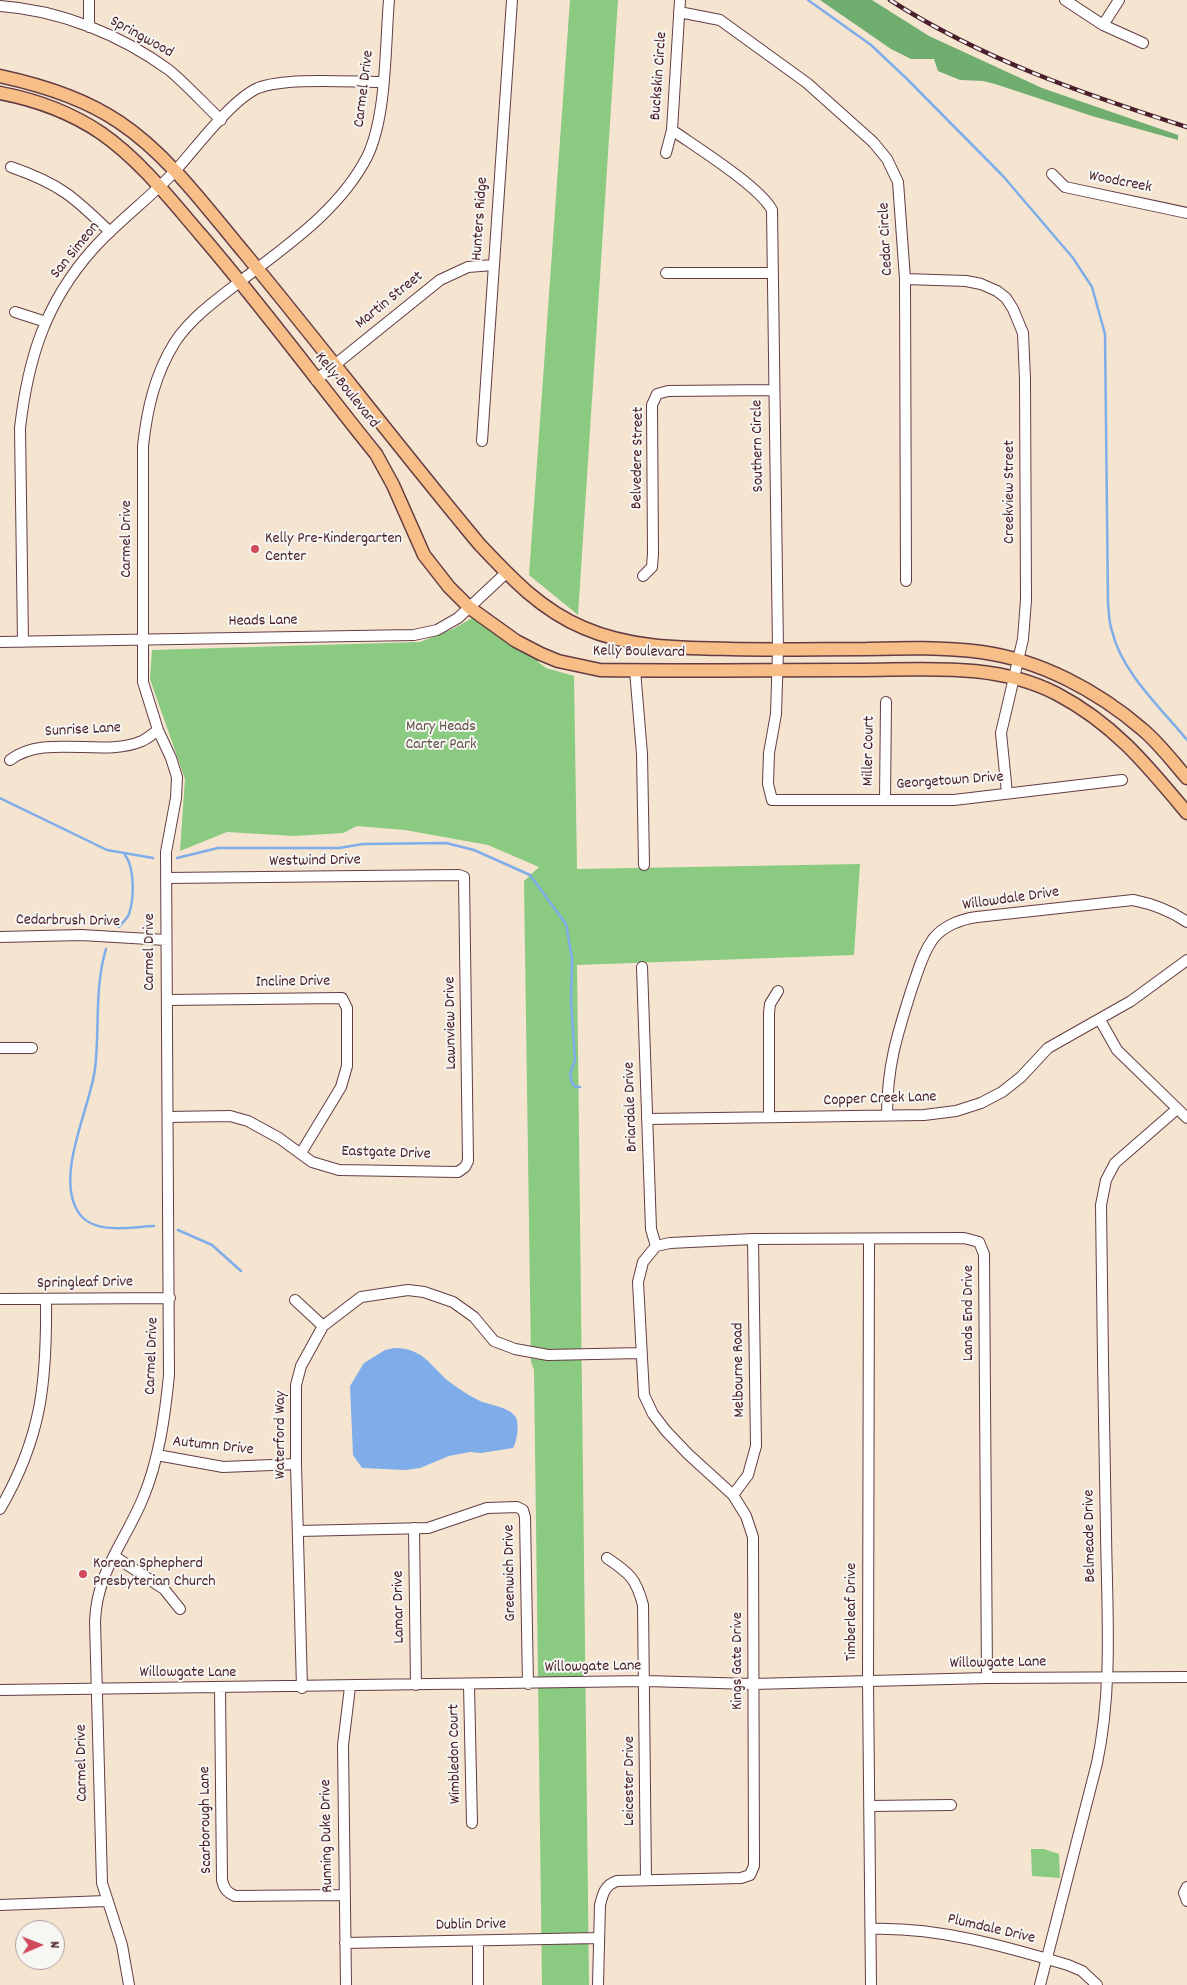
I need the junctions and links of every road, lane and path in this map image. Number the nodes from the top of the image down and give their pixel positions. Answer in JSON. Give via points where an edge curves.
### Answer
{"nodes":[{"id":1,"x":89,"y":0,"type":"edge"},
{"id":2,"x":389,"y":0,"type":"edge"},
{"id":3,"x":512,"y":0,"type":"edge"},
{"id":4,"x":680,"y":0,"type":"edge"},
{"id":5,"x":1065,"y":0,"type":"edge"},
{"id":6,"x":1119,"y":0,"type":"edge"},
{"id":7,"x":0,"y":6,"type":"edge"},
{"id":8,"x":679,"y":12,"type":"junction"},
{"id":9,"x":1103,"y":25,"type":"junction"},
{"id":10,"x":89,"y":27,"type":"junction"},
{"id":11,"x":1143,"y":43,"type":"dead end"},
{"id":12,"x":0,"y":76,"type":"edge"},
{"id":13,"x":382,"y":82,"type":"junction"},
{"id":14,"x":0,"y":93,"type":"edge"},
{"id":15,"x":221,"y":120,"type":"junction"},
{"id":16,"x":672,"y":130,"type":"junction"},
{"id":17,"x":666,"y":153,"type":"dead end"},
{"id":18,"x":12,"y":167,"type":"dead end"},
{"id":19,"x":175,"y":171,"type":"junction"},
{"id":20,"x":1052,"y":174,"type":"dead end"},
{"id":21,"x":159,"y":186,"type":"junction"},
{"id":22,"x":1187,"y":213,"type":"edge"},
{"id":23,"x":110,"y":232,"type":"junction"},
{"id":24,"x":493,"y":265,"type":"junction"},
{"id":25,"x":257,"y":269,"type":"junction"},
{"id":26,"x":666,"y":273,"type":"dead end"},
{"id":27,"x":772,"y":273,"type":"junction"},
{"id":28,"x":905,"y":279,"type":"junction"},
{"id":29,"x":240,"y":281,"type":"junction"},
{"id":30,"x":15,"y":312,"type":"dead end"},
{"id":31,"x":46,"y":322,"type":"junction"},
{"id":32,"x":335,"y":364,"type":"junction"},
{"id":33,"x":316,"y":380,"type":"junction"},
{"id":34,"x":774,"y":390,"type":"junction"},
{"id":35,"x":482,"y":440,"type":"dead end"},
{"id":36,"x":506,"y":573,"type":"junction"},
{"id":37,"x":643,"y":576,"type":"dead end"},
{"id":38,"x":906,"y":580,"type":"dead end"},
{"id":39,"x":470,"y":608,"type":"junction"},
{"id":40,"x":143,"y":640,"type":"junction"},
{"id":41,"x":0,"y":642,"type":"edge"},
{"id":42,"x":23,"y":642,"type":"junction"},
{"id":43,"x":778,"y":650,"type":"junction"},
{"id":44,"x":1018,"y":661,"type":"junction"},
{"id":45,"x":635,"y":670,"type":"junction"},
{"id":46,"x":777,"y":670,"type":"junction"},
{"id":47,"x":1013,"y":679,"type":"junction"},
{"id":48,"x":886,"y":702,"type":"dead end"},
{"id":49,"x":158,"y":730,"type":"junction"},
{"id":50,"x":10,"y":760,"type":"dead end"},
{"id":51,"x":1187,"y":778,"type":"edge"},
{"id":52,"x":1122,"y":780,"type":"dead end"},
{"id":53,"x":1007,"y":793,"type":"junction"},
{"id":54,"x":885,"y":800,"type":"junction"},
{"id":55,"x":780,"y":801,"type":"joint"},
{"id":56,"x":1187,"y":813,"type":"edge"},
{"id":57,"x":644,"y":865,"type":"dead end"},
{"id":58,"x":464,"y":877,"type":"joint"},
{"id":59,"x":166,"y":878,"type":"junction"},
{"id":60,"x":1187,"y":922,"type":"edge"},
{"id":61,"x":0,"y":937,"type":"edge"},
{"id":62,"x":166,"y":940,"type":"junction"},
{"id":63,"x":1187,"y":960,"type":"edge"},
{"id":64,"x":642,"y":967,"type":"dead end"},
{"id":65,"x":778,"y":991,"type":"dead end"},
{"id":66,"x":167,"y":1000,"type":"junction"},
{"id":67,"x":1100,"y":1020,"type":"junction"},
{"id":68,"x":0,"y":1048,"type":"edge"},
{"id":69,"x":32,"y":1048,"type":"dead end"},
{"id":70,"x":1177,"y":1109,"type":"junction"},
{"id":71,"x":887,"y":1116,"type":"junction"},
{"id":72,"x":168,"y":1117,"type":"junction"},
{"id":73,"x":769,"y":1117,"type":"junction"},
{"id":74,"x":1187,"y":1118,"type":"edge"},
{"id":75,"x":647,"y":1120,"type":"junction"},
{"id":76,"x":301,"y":1153,"type":"junction"},
{"id":77,"x":465,"y":1167,"type":"joint"},
{"id":78,"x":753,"y":1239,"type":"junction"},
{"id":79,"x":869,"y":1240,"type":"junction"},
{"id":80,"x":656,"y":1246,"type":"junction"},
{"id":81,"x":170,"y":1298,"type":"junction"},
{"id":82,"x":46,"y":1299,"type":"junction"},
{"id":83,"x":0,"y":1300,"type":"edge"},
{"id":84,"x":295,"y":1300,"type":"dead end"},
{"id":85,"x":323,"y":1326,"type":"junction"},
{"id":86,"x":640,"y":1352,"type":"junction"},
{"id":87,"x":157,"y":1455,"type":"junction"},
{"id":88,"x":296,"y":1464,"type":"junction"},
{"id":89,"x":733,"y":1495,"type":"junction"},
{"id":90,"x":0,"y":1509,"type":"edge"},
{"id":91,"x":414,"y":1528,"type":"junction"},
{"id":92,"x":299,"y":1531,"type":"junction"},
{"id":93,"x":114,"y":1556,"type":"junction"},
{"id":94,"x":607,"y":1558,"type":"dead end"},
{"id":95,"x":180,"y":1610,"type":"dead end"},
{"id":96,"x":1187,"y":1677,"type":"edge"},
{"id":97,"x":987,"y":1678,"type":"junction"},
{"id":98,"x":1107,"y":1678,"type":"junction"},
{"id":99,"x":645,"y":1681,"type":"junction"},
{"id":100,"x":868,"y":1682,"type":"junction"},
{"id":101,"x":528,"y":1684,"type":"junction"},
{"id":102,"x":753,"y":1684,"type":"junction"},
{"id":103,"x":416,"y":1685,"type":"junction"},
{"id":104,"x":469,"y":1685,"type":"junction"},
{"id":105,"x":350,"y":1686,"type":"junction"},
{"id":106,"x":220,"y":1688,"type":"junction"},
{"id":107,"x":302,"y":1688,"type":"junction"},
{"id":108,"x":97,"y":1689,"type":"junction"},
{"id":109,"x":0,"y":1690,"type":"edge"},
{"id":110,"x":870,"y":1806,"type":"junction"},
{"id":111,"x":951,"y":1806,"type":"dead end"},
{"id":112,"x":472,"y":1823,"type":"dead end"},
{"id":113,"x":646,"y":1880,"type":"junction"},
{"id":114,"x":1187,"y":1887,"type":"edge"},
{"id":115,"x":344,"y":1895,"type":"junction"},
{"id":116,"x":106,"y":1901,"type":"junction"},
{"id":117,"x":1187,"y":1901,"type":"edge"},
{"id":118,"x":0,"y":1905,"type":"edge"},
{"id":119,"x":870,"y":1929,"type":"junction"},
{"id":120,"x":598,"y":1938,"type":"junction"},
{"id":121,"x":478,"y":1941,"type":"junction"},
{"id":122,"x":345,"y":1943,"type":"junction"},
{"id":123,"x":1047,"y":1958,"type":"junction"},
{"id":124,"x":129,"y":1985,"type":"edge"},
{"id":125,"x":346,"y":1985,"type":"edge"},
{"id":126,"x":478,"y":1985,"type":"edge"},
{"id":127,"x":598,"y":1985,"type":"edge"},
{"id":128,"x":871,"y":1985,"type":"edge"},
{"id":129,"x":1040,"y":1985,"type":"edge"},
{"id":130,"x":1097,"y":1985,"type":"edge"}],
"edges":[{"from":1,"to":10,"type":"street"},
{"from":2,"to":13,"type":"street","name":"Carmel Drive"},
{"from":3,"to":24,"type":"street","name":"Hunters Ridge"},
{"from":4,"to":8,"type":"street","name":"Buckskin Circle"},
{"from":5,"to":9,"type":"street"},
{"from":6,"to":9,"type":"street"},
{"from":7,"to":10,"type":"street","name":"Springwood","via":[[36,10]]},
{"from":8,"to":16,"type":"street","name":"Buckskin Circle"},
{"from":8,"to":28,"type":"street","name":"Cedar Circle","via":[[720,20],[740,33],[835,107],[887,158],[898,182],[901,201]]},
{"from":9,"to":11,"type":"street"},
{"from":10,"to":15,"type":"street","name":"Springwood","via":[[146,54],[171,72]]},
{"from":12,"to":19,"type":"main road","name":"Kelly Boulevard","via":[[31,82],[94,108],[126,127]]},
{"from":13,"to":15,"type":"street","name":"San Simeon","via":[[270,84],[247,94]]},
{"from":13,"to":25,"type":"street","name":"Carmel Drive","via":[[376,133],[352,183],[305,231]]},
{"from":14,"to":21,"type":"main road","name":"Kelly Boulevard","via":[[39,102],[82,121],[121,150]]},
{"from":15,"to":19,"type":"street","name":"San Simeon"},
{"from":16,"to":17,"type":"street","name":"Buckskin Circle"},
{"from":16,"to":27,"type":"street","name":"Southern Circle","via":[[724,166],[770,206]]},
{"from":18,"to":23,"type":"street","via":[[61,188]]},
{"from":19,"to":21,"type":"street","name":"San Simeon"},
{"from":19,"to":25,"type":"main road","name":"Kelly Boulevard"},
{"from":20,"to":22,"type":"street","name":"Woodcreek","via":[[1065,187]]},
{"from":21,"to":23,"type":"street","name":"San Simeon"},
{"from":21,"to":29,"type":"main road","name":"Kelly Boulevard"},
{"from":23,"to":31,"type":"street","name":"San Simeon","via":[[76,270]]},
{"from":24,"to":32,"type":"street","name":"Martin Street","via":[[468,267],[440,280]]},
{"from":24,"to":35,"type":"street","name":"Hunters Ridge"},
{"from":25,"to":29,"type":"street","name":"Carmel Drive"},
{"from":25,"to":32,"type":"main road","name":"Kelly Boulevard"},
{"from":26,"to":27,"type":"street"},
{"from":27,"to":34,"type":"street","name":"Southern Circle"},
{"from":28,"to":38,"type":"street","name":"Cedar Circle"},
{"from":28,"to":44,"type":"street","name":"Creekview Street","via":[[981,284],[1006,298],[1020,324],[1025,353],[1026,600]]},
{"from":29,"to":33,"type":"main road","name":"Kelly Boulevard"},
{"from":29,"to":40,"type":"street","name":"Carmel Drive","via":[[202,313],[176,341],[162,366],[146,416],[143,446]]},
{"from":30,"to":31,"type":"street"},
{"from":31,"to":42,"type":"street","name":"San Simeon","via":[[33,354],[20,428]]},
{"from":32,"to":33,"type":"street","name":"Martin Street"},
{"from":32,"to":36,"type":"main road","name":"Kelly Boulevard","via":[[440,497]]},
{"from":33,"to":39,"type":"main road","name":"Kelly Boulevard","via":[[376,454],[394,485],[424,555]]},
{"from":34,"to":37,"type":"street","name":"Belvedere Street","via":[[668,391],[657,394],[652,405],[653,554],[652,567]]},
{"from":34,"to":43,"type":"street","name":"Southern Circle"},
{"from":36,"to":39,"type":"street","name":"Heads Lane"},
{"from":36,"to":43,"type":"main road","name":"Kelly Boulevard","via":[[556,614],[605,636],[661,647]]},
{"from":39,"to":40,"type":"street","name":"Heads Lane","via":[[437,630],[414,634]]},
{"from":39,"to":45,"type":"main road","name":"Kelly Boulevard","via":[[516,640],[558,661],[600,670]]},
{"from":40,"to":42,"type":"street","name":"Heads Lane"},
{"from":40,"to":49,"type":"street","name":"Carmel Drive","via":[[143,682]]},
{"from":41,"to":42,"type":"street","name":"Heads Lane"},
{"from":43,"to":44,"type":"main road","name":"Kelly Boulevard","via":[[950,649],[982,652]]},
{"from":43,"to":46,"type":"street","name":"Southern Circle"},
{"from":44,"to":47,"type":"street","name":"Creekview Street"},
{"from":44,"to":51,"type":"main road","name":"Kelly Boulevard","via":[[1096,695],[1143,730]]},
{"from":45,"to":46,"type":"main road","name":"Kelly Boulevard"},
{"from":45,"to":57,"type":"street","via":[[642,754]]},
{"from":46,"to":47,"type":"main road","name":"Kelly Boulevard","via":[[949,668]]},
{"from":46,"to":55,"type":"street","name":"Southern Circle","via":[[768,784],[772,800]]},
{"from":47,"to":53,"type":"street","name":"Creekview Street","via":[[1001,733]]},
{"from":47,"to":56,"type":"main road","name":"Kelly Boulevard","via":[[1056,693],[1101,720],[1142,758]]},
{"from":48,"to":54,"type":"street","name":"Miller Court"},
{"from":49,"to":50,"type":"street","name":"Sunrise Lane","via":[[141,741],[114,746],[33,748]]},
{"from":49,"to":59,"type":"street","name":"Carmel Drive","via":[[177,777],[166,852]]},
{"from":52,"to":53,"type":"street","name":"Georgetown Drive"},
{"from":53,"to":54,"type":"street","name":"Georgetown Drive","via":[[954,800]]},
{"from":54,"to":55,"type":"street","name":"Georgetown Drive"},
{"from":58,"to":59,"type":"street","name":"Westwind Drive"},
{"from":58,"to":77,"type":"street","name":"Lawnview Drive","via":[[468,1152]]},
{"from":59,"to":62,"type":"street","name":"Carmel Drive"},
{"from":60,"to":71,"type":"street","name":"Willowdale Drive","via":[[1152,904],[1133,900],[977,917],[958,922],[945,930],[934,938],[922,959],[894,1042]]},
{"from":61,"to":62,"type":"street","name":"Cedarbrush Drive","via":[[81,935]]},
{"from":62,"to":66,"type":"street","name":"Carmel Drive"},
{"from":63,"to":67,"type":"street","name":"Copper Creek Lane"},
{"from":64,"to":75,"type":"street","name":"Briardale Drive"},
{"from":65,"to":73,"type":"street","via":[[769,1013]]},
{"from":66,"to":72,"type":"street","name":"Carmel Drive"},
{"from":66,"to":76,"type":"street","name":"Incline Drive","via":[[342,998],[347,1008],[347,1066],[341,1087]]},
{"from":67,"to":70,"type":"street","via":[[1117,1050]]},
{"from":67,"to":71,"type":"street","name":"Copper Creek Lane","via":[[1048,1048],[1021,1077],[981,1103],[943,1113]]},
{"from":68,"to":69,"type":"street"},
{"from":70,"to":74,"type":"street"},
{"from":70,"to":98,"type":"street","name":"Belmeade Drive","via":[[1115,1163],[1106,1180],[1101,1205]]},
{"from":71,"to":73,"type":"street","name":"Copper Creek Lane"},
{"from":72,"to":76,"type":"street","name":"Eastgate Drive","via":[[230,1116],[263,1128]]},
{"from":72,"to":81,"type":"street","name":"Carmel Drive"},
{"from":73,"to":75,"type":"street","name":"Copper Creek Lane"},
{"from":75,"to":80,"type":"street","name":"Briardale Drive","via":[[651,1229]]},
{"from":76,"to":77,"type":"street","name":"Eastgate Drive","via":[[312,1162],[339,1170],[458,1172]]},
{"from":78,"to":79,"type":"street","name":"Lands End Drive"},
{"from":78,"to":80,"type":"street","name":"Lands End Drive"},
{"from":78,"to":89,"type":"street","name":"Melbourne Road","via":[[756,1446],[748,1475]]},
{"from":79,"to":97,"type":"street","name":"Lands End Drive","via":[[964,1238],[979,1242],[984,1254]]},
{"from":79,"to":100,"type":"street","name":"Timberleaf Drive"},
{"from":80,"to":86,"type":"street","name":"Kings Gate Drive","via":[[643,1262],[638,1282]]},
{"from":81,"to":82,"type":"street","name":"Springleaf Drive"},
{"from":81,"to":87,"type":"street","name":"Carmel Drive","via":[[169,1375]]},
{"from":82,"to":83,"type":"street","name":"Springleaf Drive"},
{"from":82,"to":90,"type":"street","via":[[46,1357],[41,1409],[31,1444]]},
{"from":84,"to":85,"type":"street"},
{"from":85,"to":86,"type":"street","name":"Waterford Way","via":[[361,1297],[408,1290],[453,1302],[474,1317],[494,1341],[515,1350],[548,1356]]},
{"from":85,"to":88,"type":"street","name":"Waterford Way","via":[[301,1366],[296,1385]]},
{"from":86,"to":89,"type":"street","name":"Kings Gate Drive","via":[[644,1394],[653,1414],[688,1454]]},
{"from":87,"to":88,"type":"street","name":"Autumn Drive","via":[[223,1467]]},
{"from":87,"to":93,"type":"street","name":"Carmel Drive","via":[[143,1498]]},
{"from":88,"to":92,"type":"street","name":"Waterford Way"},
{"from":89,"to":102,"type":"street","name":"Kings Gate Drive","via":[[746,1516],[753,1537]]},
{"from":91,"to":92,"type":"street","name":"Greenwich Drive"},
{"from":91,"to":101,"type":"street","name":"Greenwich Drive","via":[[441,1525],[487,1508],[517,1507],[523,1510]]},
{"from":91,"to":103,"type":"street","name":"Lamar Drive"},
{"from":92,"to":107,"type":"street","name":"Waterford Way"},
{"from":93,"to":95,"type":"street","via":[[164,1589]]},
{"from":93,"to":108,"type":"street","name":"Carmel Drive","via":[[102,1579],[96,1602]]},
{"from":94,"to":99,"type":"street","name":"Leicester Drive","via":[[628,1572],[639,1589],[643,1605]]},
{"from":96,"to":98,"type":"street","name":"Willowgate Lane"},
{"from":97,"to":98,"type":"street","name":"Willowgate Lane"},
{"from":97,"to":100,"type":"street","name":"Willowgate Lane"},
{"from":98,"to":123,"type":"street","name":"Belmeade Drive","via":[[1103,1734]]},
{"from":99,"to":101,"type":"street","name":"Willowgate Lane"},
{"from":99,"to":102,"type":"street","name":"Willowgate Lane"},
{"from":99,"to":113,"type":"street","name":"Leicester Drive"},
{"from":100,"to":102,"type":"street","name":"Willowgate Lane"},
{"from":100,"to":110,"type":"street","name":"Timberleaf Drive"},
{"from":101,"to":104,"type":"street","name":"Willowgate Lane"},
{"from":102,"to":113,"type":"street","name":"Kings Gate Drive","via":[[754,1866],[750,1875],[741,1878]]},
{"from":103,"to":104,"type":"street","name":"Willowgate Lane"},
{"from":103,"to":105,"type":"street","name":"Willowgate Lane"},
{"from":104,"to":112,"type":"street","name":"Wimbledon Court"},
{"from":105,"to":107,"type":"street","name":"Willowgate Lane"},
{"from":105,"to":115,"type":"street","name":"Running Duke Drive","via":[[343,1745]]},
{"from":106,"to":107,"type":"street","name":"Willowgate Lane"},
{"from":106,"to":108,"type":"street","name":"Willowgate Lane"},
{"from":106,"to":115,"type":"street","name":"Scarborough Lane","via":[[224,1888],[234,1896]]},
{"from":108,"to":109,"type":"street","name":"Willowgate Lane"},
{"from":108,"to":116,"type":"street","name":"Carmel Drive","via":[[100,1865]]},
{"from":110,"to":111,"type":"street"},
{"from":110,"to":119,"type":"street","name":"Timberleaf Drive"},
{"from":113,"to":120,"type":"street","name":"Kings Gate Drive","via":[[609,1883],[600,1905]]},
{"from":114,"to":117,"type":"street","via":[[1184,1893]]},
{"from":115,"to":122,"type":"street","name":"Running Duke Drive"},
{"from":116,"to":118,"type":"street"},
{"from":116,"to":124,"type":"street","name":"Carmel Drive","via":[[122,1945]]},
{"from":119,"to":123,"type":"street","name":"Plumdale Drive","via":[[924,1930]]},
{"from":119,"to":128,"type":"street","name":"Timberleaf Drive"},
{"from":120,"to":121,"type":"street","name":"Dublin Drive"},
{"from":120,"to":127,"type":"street","name":"Kings Gate Drive"},
{"from":121,"to":122,"type":"street","name":"Dublin Drive"},
{"from":121,"to":126,"type":"street"},
{"from":122,"to":125,"type":"street","name":"Running Duke Drive"},
{"from":123,"to":129,"type":"street","name":"Belmeade Drive"},
{"from":123,"to":130,"type":"street","name":"Plumdale Drive","via":[[1082,1971]]}]}
